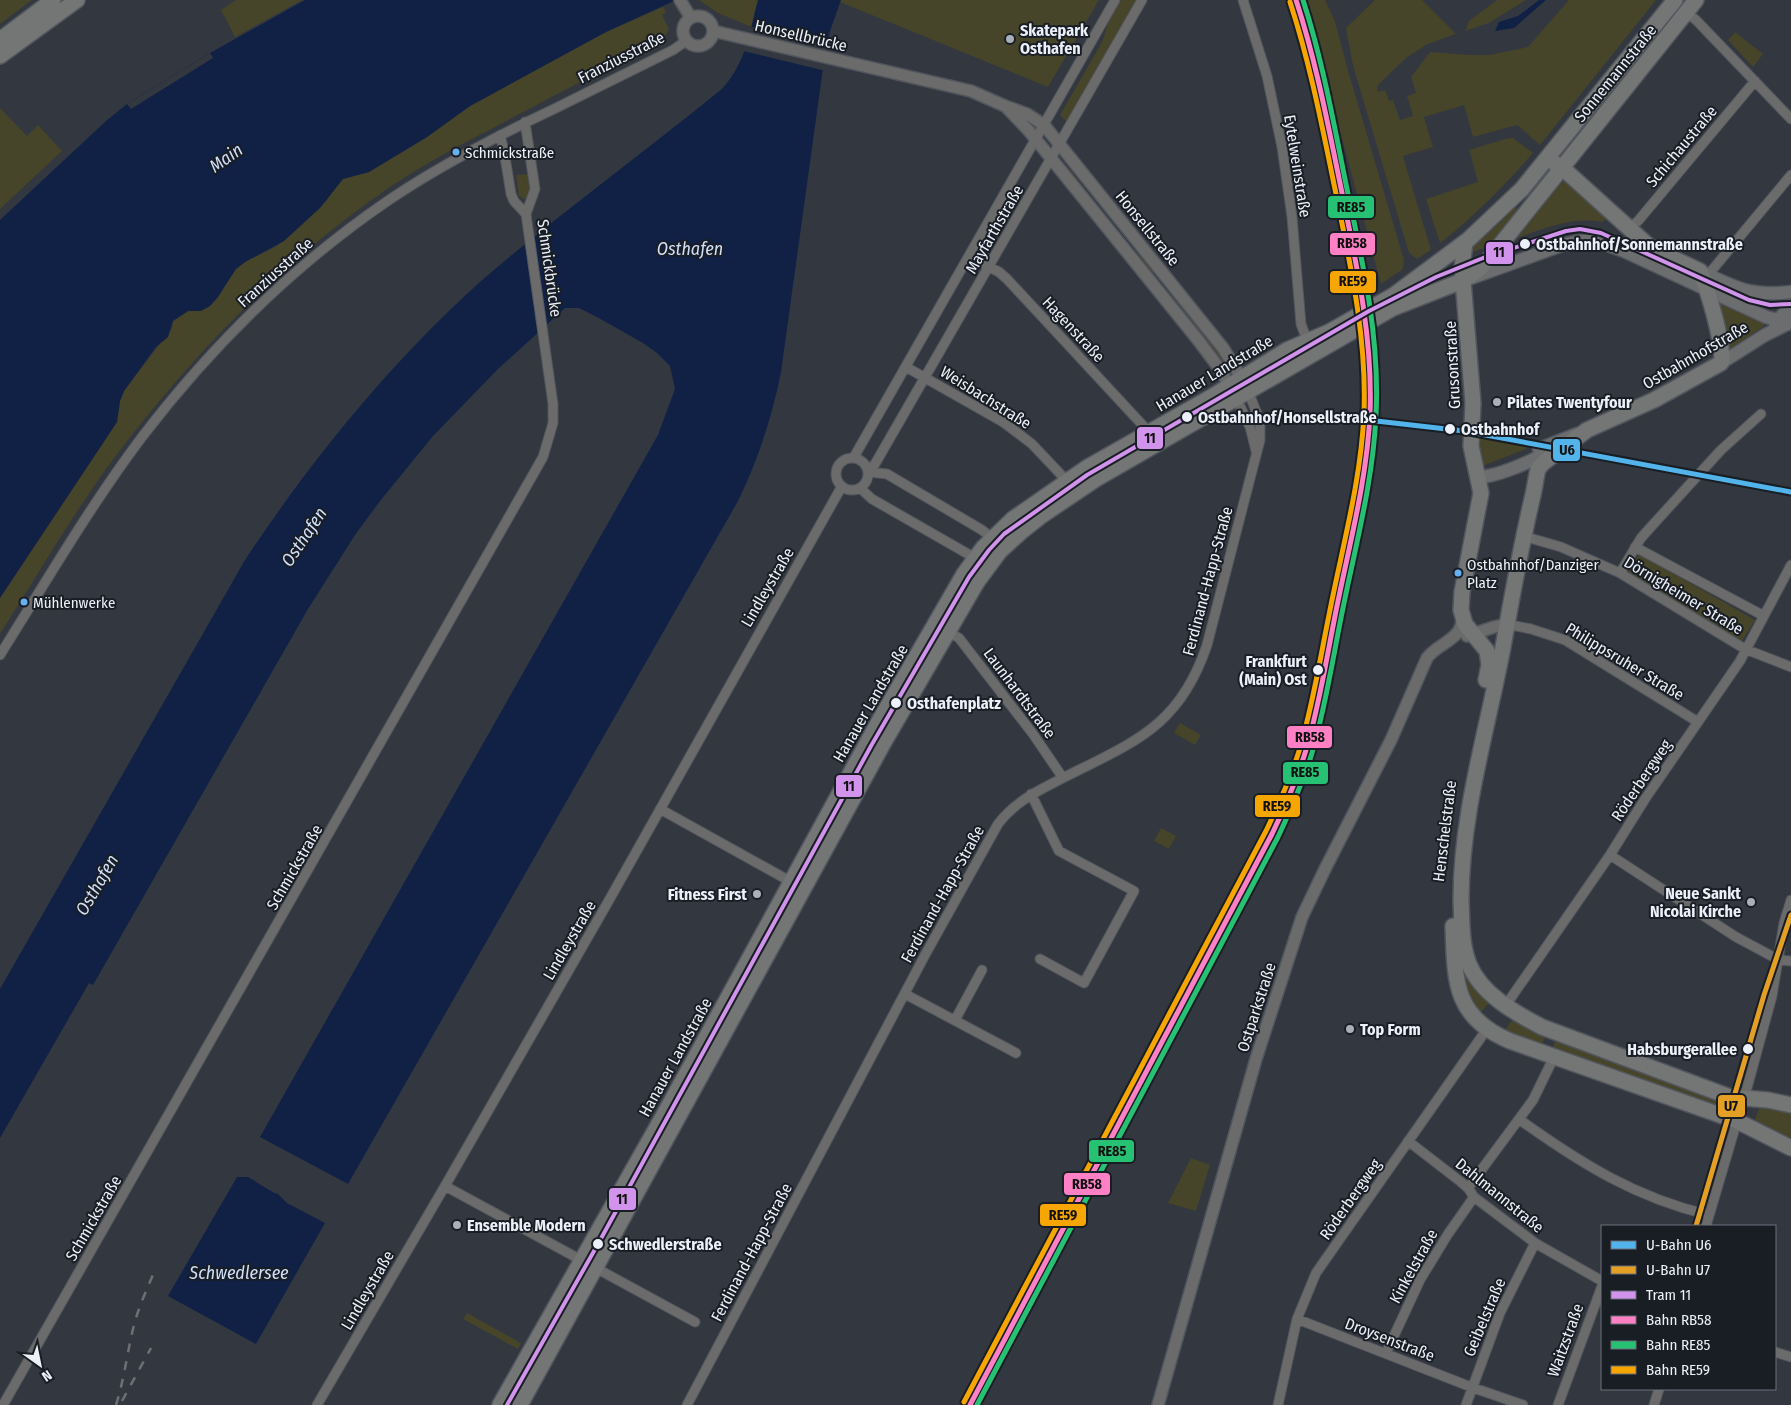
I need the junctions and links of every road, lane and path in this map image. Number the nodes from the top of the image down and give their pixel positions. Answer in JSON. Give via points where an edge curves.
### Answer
{"nodes":[{"id":1,"x":53,"y":0,"type":"edge"},
{"id":2,"x":77,"y":0,"type":"edge"},
{"id":3,"x":1115,"y":0,"type":"edge"},
{"id":4,"x":1142,"y":0,"type":"edge"},
{"id":5,"x":1243,"y":0,"type":"edge"},
{"id":6,"x":1676,"y":0,"type":"edge"},
{"id":7,"x":1696,"y":0,"type":"edge"},
{"id":8,"x":681,"y":1,"type":"edge"},
{"id":9,"x":1686,"y":12,"type":"junction"},
{"id":10,"x":691,"y":18,"type":"junction"},
{"id":11,"x":713,"y":31,"type":"junction"},
{"id":12,"x":0,"y":40,"type":"edge"},
{"id":13,"x":686,"y":41,"type":"junction"},
{"id":14,"x":0,"y":56,"type":"edge"},
{"id":15,"x":860,"y":66,"type":"joint"},
{"id":16,"x":1755,"y":81,"type":"junction"},
{"id":17,"x":1004,"y":106,"type":"junction"},
{"id":18,"x":1791,"y":120,"type":"edge"},
{"id":19,"x":525,"y":122,"type":"junction"},
{"id":20,"x":1044,"y":126,"type":"junction"},
{"id":21,"x":500,"y":135,"type":"junction"},
{"id":22,"x":1036,"y":139,"type":"junction"},
{"id":23,"x":1060,"y":145,"type":"junction"},
{"id":24,"x":1548,"y":158,"type":"junction"},
{"id":25,"x":1052,"y":160,"type":"junction"},
{"id":26,"x":1561,"y":167,"type":"junction"},
{"id":27,"x":1791,"y":175,"type":"edge"},
{"id":28,"x":526,"y":214,"type":"junction"},
{"id":29,"x":1629,"y":228,"type":"junction"},
{"id":30,"x":1465,"y":242,"type":"junction"},
{"id":31,"x":970,"y":257,"type":"junction"},
{"id":32,"x":989,"y":267,"type":"junction"},
{"id":33,"x":1705,"y":279,"type":"junction"},
{"id":34,"x":1462,"y":281,"type":"junction"},
{"id":35,"x":1791,"y":292,"type":"edge"},
{"id":36,"x":1791,"y":306,"type":"edge"},
{"id":37,"x":1787,"y":320,"type":"edge"},
{"id":38,"x":543,"y":327,"type":"joint"},
{"id":39,"x":1307,"y":340,"type":"junction"},
{"id":40,"x":1721,"y":363,"type":"junction"},
{"id":41,"x":906,"y":367,"type":"junction"},
{"id":42,"x":925,"y":377,"type":"junction"},
{"id":43,"x":1239,"y":388,"type":"junction"},
{"id":44,"x":1761,"y":414,"type":"dead end"},
{"id":45,"x":1149,"y":432,"type":"junction"},
{"id":46,"x":1582,"y":432,"type":"junction"},
{"id":47,"x":1256,"y":454,"type":"junction"},
{"id":48,"x":854,"y":457,"type":"junction"},
{"id":49,"x":868,"y":472,"type":"junction"},
{"id":50,"x":1478,"y":477,"type":"junction"},
{"id":51,"x":1067,"y":481,"type":"junction"},
{"id":52,"x":842,"y":486,"type":"junction"},
{"id":53,"x":860,"y":488,"type":"junction"},
{"id":54,"x":1523,"y":536,"type":"junction"},
{"id":55,"x":992,"y":538,"type":"junction"},
{"id":56,"x":1635,"y":548,"type":"junction"},
{"id":57,"x":997,"y":555,"type":"junction"},
{"id":58,"x":975,"y":558,"type":"junction"},
{"id":59,"x":1791,"y":565,"type":"edge"},
{"id":60,"x":1620,"y":572,"type":"junction"},
{"id":61,"x":946,"y":606,"type":"junction"},
{"id":62,"x":1764,"y":616,"type":"junction"},
{"id":63,"x":1462,"y":618,"type":"junction"},
{"id":64,"x":1506,"y":620,"type":"junction"},
{"id":65,"x":948,"y":632,"type":"junction"},
{"id":66,"x":1474,"y":634,"type":"junction"},
{"id":67,"x":924,"y":643,"type":"junction"},
{"id":68,"x":1444,"y":645,"type":"junction"},
{"id":69,"x":1745,"y":649,"type":"junction"},
{"id":70,"x":0,"y":655,"type":"edge"},
{"id":71,"x":1791,"y":667,"type":"edge"},
{"id":72,"x":1698,"y":722,"type":"junction"},
{"id":73,"x":1063,"y":778,"type":"junction"},
{"id":74,"x":1031,"y":794,"type":"junction"},
{"id":75,"x":660,"y":809,"type":"junction"},
{"id":76,"x":1610,"y":855,"type":"junction"},
{"id":77,"x":797,"y":885,"type":"junction"},
{"id":78,"x":1791,"y":900,"type":"edge"},
{"id":79,"x":1040,"y":959,"type":"dead end"},
{"id":80,"x":1779,"y":960,"type":"junction"},
{"id":81,"x":1791,"y":962,"type":"edge"},
{"id":82,"x":982,"y":970,"type":"dead end"},
{"id":83,"x":905,"y":994,"type":"junction"},
{"id":84,"x":1506,"y":1005,"type":"junction"},
{"id":85,"x":955,"y":1020,"type":"junction"},
{"id":86,"x":1487,"y":1029,"type":"junction"},
{"id":87,"x":1558,"y":1034,"type":"junction"},
{"id":88,"x":1016,"y":1052,"type":"dead end"},
{"id":89,"x":1552,"y":1056,"type":"junction"},
{"id":90,"x":1744,"y":1099,"type":"junction"},
{"id":91,"x":1791,"y":1105,"type":"edge"},
{"id":92,"x":1520,"y":1120,"type":"junction"},
{"id":93,"x":1737,"y":1122,"type":"junction"},
{"id":94,"x":1408,"y":1141,"type":"junction"},
{"id":95,"x":1791,"y":1148,"type":"edge"},
{"id":96,"x":445,"y":1186,"type":"junction"},
{"id":97,"x":1468,"y":1188,"type":"junction"},
{"id":98,"x":1474,"y":1197,"type":"junction"},
{"id":99,"x":1709,"y":1215,"type":"junction"},
{"id":100,"x":1706,"y":1225,"type":"edge"},
{"id":101,"x":1535,"y":1243,"type":"junction"},
{"id":102,"x":589,"y":1264,"type":"junction"},
{"id":103,"x":1601,"y":1280,"type":"edge"},
{"id":104,"x":1601,"y":1289,"type":"edge"},
{"id":105,"x":1297,"y":1319,"type":"junction"},
{"id":106,"x":694,"y":1322,"type":"dead end"},
{"id":107,"x":1776,"y":1352,"type":"edge"},
{"id":108,"x":1386,"y":1353,"type":"junction"},
{"id":109,"x":1791,"y":1358,"type":"edge"},
{"id":110,"x":1471,"y":1387,"type":"junction"},
{"id":111,"x":1659,"y":1390,"type":"edge"},
{"id":112,"x":3,"y":1405,"type":"edge"},
{"id":113,"x":317,"y":1405,"type":"edge"},
{"id":114,"x":500,"y":1405,"type":"edge"},
{"id":115,"x":520,"y":1405,"type":"edge"},
{"id":116,"x":687,"y":1405,"type":"edge"},
{"id":117,"x":1158,"y":1405,"type":"edge"},
{"id":118,"x":1278,"y":1405,"type":"edge"},
{"id":119,"x":1466,"y":1405,"type":"edge"},
{"id":120,"x":1523,"y":1405,"type":"edge"},
{"id":121,"x":1558,"y":1405,"type":"edge"},
{"id":122,"x":1654,"y":1405,"type":"edge"}],
"edges":[{"from":1,"to":12,"type":"main road"},
{"from":2,"to":14,"type":"main road"},
{"from":3,"to":20,"type":"street","name":"Mayfarthstraße"},
{"from":4,"to":23,"type":"street","name":"Mayfarthstraße"},
{"from":5,"to":39,"type":"street","name":"Eytelweinstraße","via":[[1267,76],[1282,147],[1301,324]]},
{"from":6,"to":24,"type":"main road","name":"Sonnemannstraße"},
{"from":7,"to":9,"type":"main road","name":"Sonnemannstraße"},
{"from":8,"to":10,"type":"street"},
{"from":9,"to":16,"type":"street"},
{"from":9,"to":26,"type":"main road","name":"Sonnemannstraße"},
{"from":10,"to":11,"type":"street","via":[[699,16],[708,20]]},
{"from":10,"to":13,"type":"street","name":"Franziusstraße","via":[[683,29]]},
{"from":11,"to":13,"type":"street","name":"Franziusstraße","via":[[703,46],[694,46]]},
{"from":11,"to":15,"type":"street","name":"Honsellbrücke"},
{"from":13,"to":19,"type":"street","name":"Franziusstraße"},
{"from":15,"to":17,"type":"street","name":"Honsellstraße","via":[[971,91]]},
{"from":16,"to":18,"type":"street"},
{"from":16,"to":29,"type":"street","name":"Schichaustraße"},
{"from":17,"to":20,"type":"street","name":"Honsellstraße","via":[[1026,114]]},
{"from":17,"to":22,"type":"street","name":"Honsellstraße"},
{"from":19,"to":21,"type":"street","name":"Franziusstraße"},
{"from":19,"to":28,"type":"street","via":[[535,189]]},
{"from":20,"to":22,"type":"street","name":"Mayfarthstraße"},
{"from":20,"to":23,"type":"street","name":"Honsellstraße"},
{"from":21,"to":28,"type":"street","via":[[511,194]]},
{"from":21,"to":70,"type":"street","name":"Franziusstraße","via":[[413,185],[361,220],[308,262],[251,314],[142,437],[96,503]]},
{"from":22,"to":25,"type":"street","name":"Honsellstraße"},
{"from":22,"to":31,"type":"street","name":"Mayfarthstraße"},
{"from":23,"to":25,"type":"street","name":"Mayfarthstraße"},
{"from":23,"to":43,"type":"street","name":"Honsellstraße","via":[[1223,348]]},
{"from":24,"to":26,"type":"main road","name":"Hanauer Landstraße"},
{"from":24,"to":30,"type":"main road","name":"Hanauer Landstraße","via":[[1515,196]]},
{"from":25,"to":32,"type":"street","name":"Mayfarthstraße"},
{"from":25,"to":43,"type":"street","name":"Honsellstraße"},
{"from":26,"to":29,"type":"main road","name":"Hanauer Landstraße"},
{"from":26,"to":34,"type":"main road","name":"Hanauer Landstraße","via":[[1489,258]]},
{"from":27,"to":33,"type":"street"},
{"from":28,"to":38,"type":"street","name":"Schmickbrücke"},
{"from":29,"to":33,"type":"main road","name":"Hanauer Landstraße","via":[[1656,251]]},
{"from":30,"to":34,"type":"main road"},
{"from":30,"to":39,"type":"main road","name":"Hanauer Landstraße","via":[[1397,293],[1329,332]]},
{"from":31,"to":32,"type":"street","name":"Hagenstraße"},
{"from":31,"to":41,"type":"street","name":"Mayfarthstraße"},
{"from":32,"to":42,"type":"street","name":"Mayfarthstraße"},
{"from":32,"to":45,"type":"street","name":"Hagenstraße","via":[[1007,279]]},
{"from":33,"to":34,"type":"main road","name":"Hanauer Landstraße","via":[[1588,241],[1562,245]]},
{"from":33,"to":35,"type":"main road","name":"Hanauer Landstraße","via":[[1748,292]]},
{"from":33,"to":37,"type":"main road","name":"Hanauer Landstraße","via":[[1762,315]]},
{"from":33,"to":40,"type":"main road"},
{"from":34,"to":43,"type":"main road","name":"Hanauer Landstraße","via":[[1394,308]]},
{"from":34,"to":50,"type":"main road","name":"Grusonstraße","via":[[1473,403],[1471,450]]},
{"from":36,"to":37,"type":"main road"},
{"from":37,"to":40,"type":"main road","name":"Ostbahnhofstraße"},
{"from":38,"to":112,"type":"street","name":"Schmickstraße","via":[[553,423],[534,475]]},
{"from":39,"to":43,"type":"main road","name":"Hanauer Landstraße","via":[[1287,350]]},
{"from":40,"to":46,"type":"main road","name":"Ostbahnhofstraße","via":[[1647,404]]},
{"from":41,"to":42,"type":"street","name":"Weisbachstraße"},
{"from":41,"to":48,"type":"street","name":"Mayfarthstraße"},
{"from":42,"to":49,"type":"street","name":"Mayfarthstraße"},
{"from":42,"to":51,"type":"street","name":"Weisbachstraße","via":[[1019,434]]},
{"from":43,"to":45,"type":"main road","name":"Hanauer Landstraße"},
{"from":43,"to":47,"type":"street","name":"Ferdinand-Happ-Straße"},
{"from":43,"to":47,"type":"street","name":"Ferdinand-Happ-Straße","via":[[1261,426]]},
{"from":43,"to":57,"type":"main road","name":"Hanauer Landstraße","via":[[1041,516]]},
{"from":44,"to":56,"type":"street","via":[[1721,450]]},
{"from":45,"to":51,"type":"main road","name":"Hanauer Landstraße"},
{"from":46,"to":50,"type":"main road","via":[[1495,466]]},
{"from":46,"to":54,"type":"main road","name":"Ostbahnhofstraße","via":[[1538,469]]},
{"from":47,"to":73,"type":"street","name":"Ferdinand-Happ-Straße","via":[[1208,645],[1188,688],[1159,724],[1141,737]]},
{"from":48,"to":49,"type":"street","via":[[863,461]]},
{"from":48,"to":52,"type":"street","via":[[843,460],[836,469],[837,481]]},
{"from":49,"to":53,"type":"street","via":[[868,479]]},
{"from":49,"to":55,"type":"street","via":[[887,474]]},
{"from":50,"to":63,"type":"main road","name":"Grusonstraße","via":[[1480,503],[1462,592]]},
{"from":51,"to":55,"type":"main road","name":"Hanauer Landstraße"},
{"from":52,"to":53,"type":"street","via":[[848,490]]},
{"from":52,"to":75,"type":"street","name":"Lindleystraße"},
{"from":53,"to":58,"type":"street","via":[[872,499]]},
{"from":54,"to":60,"type":"street","name":"Dörnigheimer Straße","via":[[1561,547]]},
{"from":54,"to":64,"type":"main road","name":"Henschelstraße"},
{"from":55,"to":57,"type":"main road","via":[[998,546]]},
{"from":55,"to":58,"type":"main road","name":"Hanauer Landstraße"},
{"from":56,"to":60,"type":"street"},
{"from":56,"to":62,"type":"street","name":"Dörnigheimer Straße"},
{"from":57,"to":58,"type":"main road"},
{"from":57,"to":65,"type":"main road","name":"Hanauer Landstraße","via":[[976,582]]},
{"from":58,"to":61,"type":"main road","name":"Hanauer Landstraße"},
{"from":59,"to":62,"type":"street","name":"Röderbergweg"},
{"from":60,"to":69,"type":"street","name":"Dörnigheimer Straße"},
{"from":61,"to":65,"type":"main road"},
{"from":61,"to":67,"type":"main road","name":"Hanauer Landstraße"},
{"from":62,"to":69,"type":"street","name":"Röderbergweg"},
{"from":63,"to":66,"type":"main road","name":"Henschelstraße"},
{"from":63,"to":68,"type":"street","name":"Ostparkstraße","via":[[1459,632]]},
{"from":64,"to":66,"type":"street","name":"Ostparkstraße"},
{"from":64,"to":72,"type":"street","name":"Philippsruher Straße","via":[[1564,640]]},
{"from":64,"to":84,"type":"main road","name":"Henschelstraße","via":[[1472,794],[1461,881],[1463,935],[1470,966],[1483,985]]},
{"from":65,"to":67,"type":"main road"},
{"from":65,"to":73,"type":"street","name":"Launhardtstraße","via":[[959,638]]},
{"from":65,"to":77,"type":"main road","name":"Hanauer Landstraße"},
{"from":66,"to":68,"type":"street","name":"Ostparkstraße"},
{"from":66,"to":86,"type":"main road","name":"Henschelstraße","via":[[1487,651],[1489,665],[1460,824],[1453,894],[1454,955],[1456,979],[1463,1001]]},
{"from":67,"to":77,"type":"main road","name":"Hanauer Landstraße","via":[[878,723]]},
{"from":68,"to":117,"type":"street","name":"Ostparkstraße","via":[[1427,658],[1399,725],[1302,917],[1256,1059]]},
{"from":69,"to":71,"type":"street","name":"Dörnigheimer Straße"},
{"from":69,"to":72,"type":"street","name":"Röderbergweg"},
{"from":72,"to":76,"type":"street","name":"Röderbergweg"},
{"from":73,"to":74,"type":"street","name":"Ferdinand-Happ-Straße"},
{"from":74,"to":79,"type":"street","via":[[1059,851],[1134,891],[1084,983]]},
{"from":74,"to":83,"type":"street","name":"Ferdinand-Happ-Straße","via":[[1011,808],[990,836]]},
{"from":75,"to":77,"type":"street"},
{"from":75,"to":96,"type":"street","name":"Lindleystraße"},
{"from":76,"to":80,"type":"street","via":[[1736,937]]},
{"from":76,"to":84,"type":"street","name":"Röderbergweg"},
{"from":77,"to":102,"type":"main road","name":"Hanauer Landstraße","via":[[665,1113]]},
{"from":78,"to":80,"type":"street"},
{"from":80,"to":81,"type":"street"},
{"from":80,"to":90,"type":"street"},
{"from":82,"to":85,"type":"street"},
{"from":83,"to":85,"type":"street"},
{"from":83,"to":116,"type":"street","name":"Ferdinand-Happ-Straße"},
{"from":84,"to":87,"type":"main road"},
{"from":85,"to":88,"type":"street"},
{"from":86,"to":89,"type":"main road"},
{"from":86,"to":94,"type":"street","name":"Röderbergweg"},
{"from":87,"to":89,"type":"main road","via":[[1547,1045]]},
{"from":87,"to":90,"type":"main road"},
{"from":89,"to":92,"type":"street","via":[[1539,1090]]},
{"from":89,"to":93,"type":"main road"},
{"from":90,"to":91,"type":"main road"},
{"from":92,"to":97,"type":"street"},
{"from":92,"to":99,"type":"street","via":[[1565,1153],[1604,1175],[1660,1200]]},
{"from":93,"to":95,"type":"main road"},
{"from":93,"to":99,"type":"street"},
{"from":94,"to":97,"type":"street","name":"Dahlmannstraße"},
{"from":94,"to":105,"type":"street","name":"Röderbergweg","via":[[1316,1274]]},
{"from":96,"to":102,"type":"street"},
{"from":96,"to":113,"type":"street","name":"Lindleystraße"},
{"from":97,"to":98,"type":"street","name":"Dahlmannstraße"},
{"from":98,"to":101,"type":"street","name":"Dahlmannstraße"},
{"from":98,"to":108,"type":"street","name":"Kinkelstraße","via":[[1420,1280]]},
{"from":99,"to":100,"type":"street"},
{"from":101,"to":103,"type":"street","name":"Dahlmannstraße"},
{"from":101,"to":110,"type":"street","name":"Geibelstraße","via":[[1500,1312]]},
{"from":102,"to":106,"type":"street"},
{"from":102,"to":114,"type":"main road","name":"Hanauer Landstraße"},
{"from":102,"to":115,"type":"main road","name":"Hanauer Landstraße"},
{"from":104,"to":121,"type":"street","name":"Waitzstraße"},
{"from":105,"to":108,"type":"street","name":"Droysenstraße"},
{"from":105,"to":118,"type":"street","name":"Röderbergweg"},
{"from":107,"to":109,"type":"street"},
{"from":108,"to":110,"type":"street","name":"Droysenstraße"},
{"from":110,"to":119,"type":"street","name":"Geibelstraße"},
{"from":110,"to":120,"type":"street"},
{"from":111,"to":122,"type":"street"}]}
